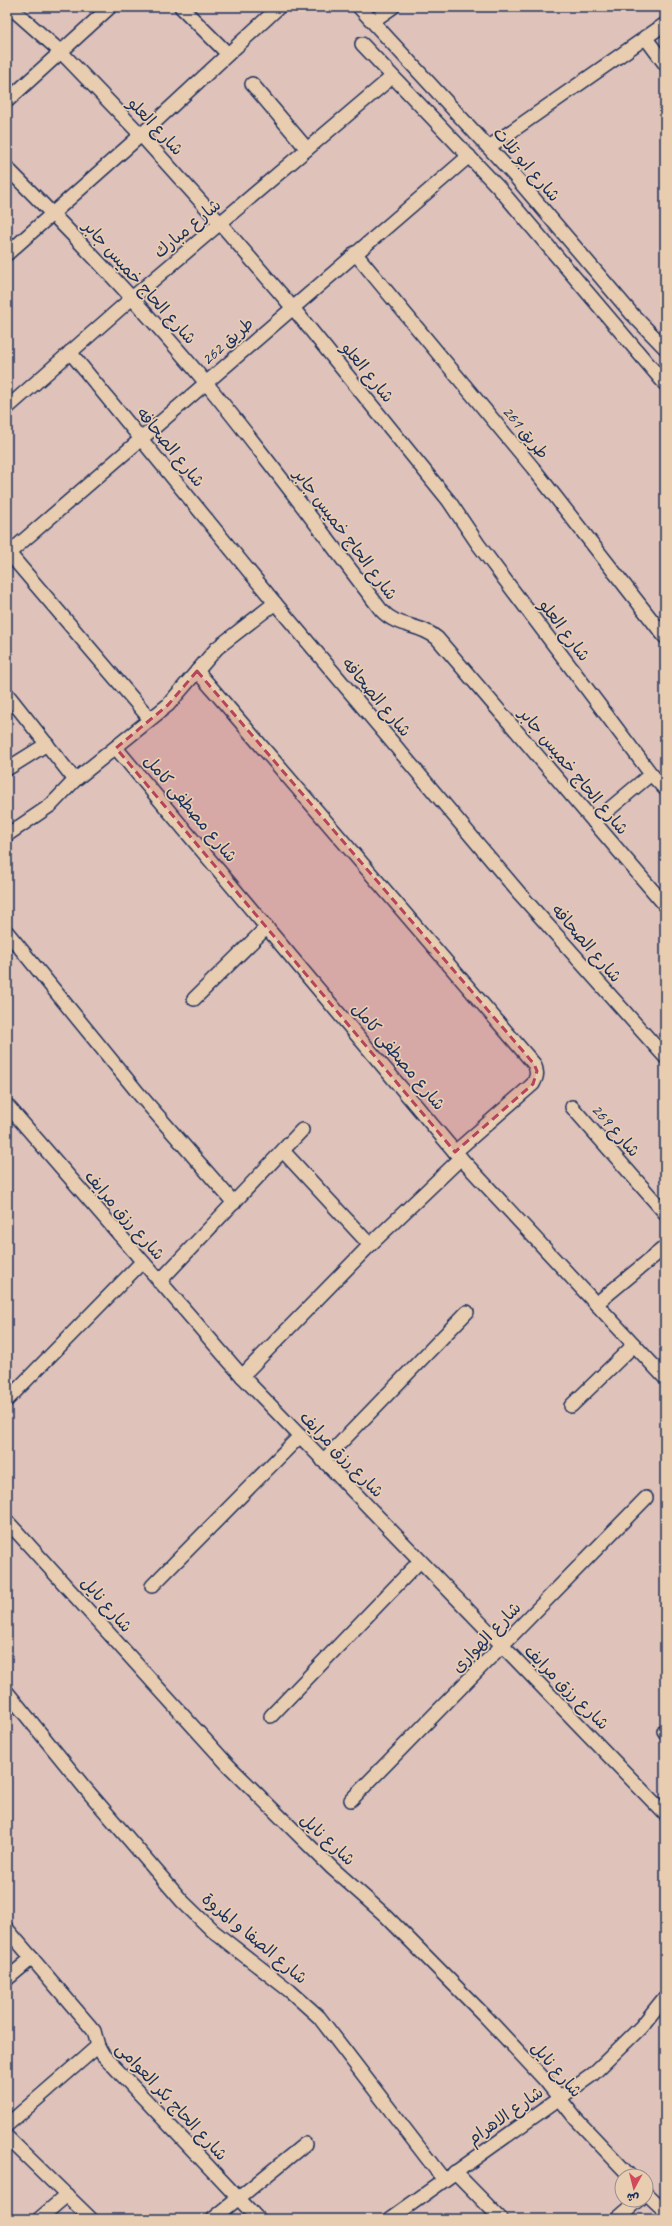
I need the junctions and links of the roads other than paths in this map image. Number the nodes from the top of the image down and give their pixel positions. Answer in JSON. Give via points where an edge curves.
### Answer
{"nodes":[{"id":1,"x":10,"y":7,"type":"edge"},
{"id":2,"x":110,"y":7,"type":"edge"},
{"id":3,"x":181,"y":7,"type":"edge"},
{"id":4,"x":279,"y":7,"type":"edge"},
{"id":5,"x":359,"y":7,"type":"edge"},
{"id":6,"x":393,"y":7,"type":"edge"},
{"id":7,"x":373,"y":21,"type":"junction"},
{"id":8,"x":665,"y":24,"type":"edge"},
{"id":9,"x":646,"y":38,"type":"junction"},
{"id":10,"x":362,"y":44,"type":"dead end"},
{"id":11,"x":62,"y":52,"type":"junction"},
{"id":12,"x":228,"y":54,"type":"junction"},
{"id":13,"x":665,"y":64,"type":"edge"},
{"id":14,"x":392,"y":77,"type":"junction"},
{"id":15,"x":252,"y":84,"type":"dead end"},
{"id":16,"x":7,"y":102,"type":"edge"},
{"id":17,"x":141,"y":135,"type":"junction"},
{"id":18,"x":489,"y":147,"type":"junction"},
{"id":19,"x":307,"y":149,"type":"junction"},
{"id":20,"x":469,"y":156,"type":"junction"},
{"id":21,"x":7,"y":168,"type":"edge"},
{"id":22,"x":513,"y":174,"type":"junction"},
{"id":23,"x":498,"y":187,"type":"junction"},
{"id":24,"x":52,"y":214,"type":"junction"},
{"id":25,"x":220,"y":223,"type":"junction"},
{"id":26,"x":356,"y":253,"type":"junction"},
{"id":27,"x":7,"y":254,"type":"edge"},
{"id":28,"x":132,"y":298,"type":"junction"},
{"id":29,"x":293,"y":308,"type":"junction"},
{"id":30,"x":665,"y":348,"type":"edge"},
{"id":31,"x":70,"y":352,"type":"junction"},
{"id":32,"x":206,"y":383,"type":"junction"},
{"id":33,"x":665,"y":384,"type":"edge"},
{"id":34,"x":7,"y":408,"type":"edge"},
{"id":35,"x":142,"y":438,"type":"junction"},
{"id":36,"x":8,"y":552,"type":"edge"},
{"id":37,"x":275,"y":604,"type":"junction"},
{"id":38,"x":665,"y":637,"type":"edge"},
{"id":39,"x":197,"y":671,"type":"junction"},
{"id":40,"x":7,"y":694,"type":"edge"},
{"id":41,"x":150,"y":719,"type":"junction"},
{"id":42,"x":47,"y":744,"type":"junction"},
{"id":43,"x":116,"y":748,"type":"junction"},
{"id":44,"x":7,"y":769,"type":"edge"},
{"id":45,"x":650,"y":774,"type":"junction"},
{"id":46,"x":75,"y":780,"type":"junction"},
{"id":47,"x":665,"y":789,"type":"edge"},
{"id":48,"x":594,"y":822,"type":"junction"},
{"id":49,"x":7,"y":835,"type":"edge"},
{"id":50,"x":665,"y":905,"type":"edge"},
{"id":51,"x":268,"y":927,"type":"junction"},
{"id":52,"x":7,"y":932,"type":"edge"},
{"id":53,"x":194,"y":999,"type":"dead end"},
{"id":54,"x":665,"y":1057,"type":"edge"},
{"id":55,"x":7,"y":1105,"type":"edge"},
{"id":56,"x":572,"y":1107,"type":"dead end"},
{"id":57,"x":302,"y":1130,"type":"dead end"},
{"id":58,"x":283,"y":1151,"type":"junction"},
{"id":59,"x":458,"y":1155,"type":"junction"},
{"id":60,"x":234,"y":1203,"type":"junction"},
{"id":61,"x":665,"y":1213,"type":"edge"},
{"id":62,"x":370,"y":1245,"type":"junction"},
{"id":63,"x":665,"y":1247,"type":"edge"},
{"id":64,"x":142,"y":1262,"type":"junction"},
{"id":65,"x":160,"y":1282,"type":"junction"},
{"id":66,"x":596,"y":1304,"type":"junction"},
{"id":67,"x":467,"y":1312,"type":"dead end"},
{"id":68,"x":634,"y":1345,"type":"junction"},
{"id":69,"x":242,"y":1376,"type":"junction"},
{"id":70,"x":665,"y":1378,"type":"edge"},
{"id":71,"x":7,"y":1400,"type":"edge"},
{"id":72,"x":571,"y":1406,"type":"dead end"},
{"id":73,"x":300,"y":1436,"type":"junction"},
{"id":74,"x":324,"y":1461,"type":"junction"},
{"id":75,"x":646,"y":1498,"type":"dead end"},
{"id":76,"x":7,"y":1521,"type":"edge"},
{"id":77,"x":420,"y":1562,"type":"junction"},
{"id":78,"x":152,"y":1586,"type":"dead end"},
{"id":79,"x":502,"y":1646,"type":"junction"},
{"id":80,"x":7,"y":1692,"type":"edge"},
{"id":81,"x":271,"y":1716,"type":"dead end"},
{"id":82,"x":351,"y":1800,"type":"dead end"},
{"id":83,"x":665,"y":1814,"type":"edge"},
{"id":84,"x":7,"y":1929,"type":"edge"},
{"id":85,"x":32,"y":1958,"type":"junction"},
{"id":86,"x":7,"y":1979,"type":"edge"},
{"id":87,"x":665,"y":1997,"type":"edge"},
{"id":88,"x":98,"y":2046,"type":"junction"},
{"id":89,"x":559,"y":2098,"type":"junction"},
{"id":90,"x":7,"y":2125,"type":"edge"},
{"id":91,"x":7,"y":2137,"type":"edge"},
{"id":92,"x":305,"y":2144,"type":"dead end"},
{"id":93,"x":622,"y":2168,"type":"edge"},
{"id":94,"x":450,"y":2176,"type":"junction"},
{"id":95,"x":67,"y":2195,"type":"junction"},
{"id":96,"x":238,"y":2198,"type":"junction"},
{"id":97,"x":654,"y":2203,"type":"edge"},
{"id":98,"x":629,"y":2208,"type":"edge"},
{"id":99,"x":665,"y":2211,"type":"edge"},
{"id":100,"x":40,"y":2219,"type":"edge"},
{"id":101,"x":91,"y":2219,"type":"edge"},
{"id":102,"x":213,"y":2219,"type":"edge"},
{"id":103,"x":258,"y":2219,"type":"edge"},
{"id":104,"x":390,"y":2219,"type":"edge"},
{"id":105,"x":501,"y":2219,"type":"edge"},
{"id":106,"x":617,"y":2219,"type":"edge"}],
"edges":[{"from":1,"to":11,"type":"street","name":"شارع العلو"},
{"from":2,"to":11,"type":"street"},
{"from":3,"to":12,"type":"street"},
{"from":4,"to":12,"type":"street"},
{"from":5,"to":7,"type":"street","name":"شارع ابو تلات"},
{"from":6,"to":7,"type":"street"},
{"from":7,"to":18,"type":"street","name":"شارع ابو تلات"},
{"from":8,"to":9,"type":"street"},
{"from":9,"to":13,"type":"street"},
{"from":9,"to":18,"type":"street"},
{"from":10,"to":14,"type":"street"},
{"from":11,"to":16,"type":"street"},
{"from":11,"to":17,"type":"street","name":"شارع العلو"},
{"from":12,"to":17,"type":"street"},
{"from":14,"to":19,"type":"street","name":"شارع مبارك"},
{"from":14,"to":20,"type":"street"},
{"from":15,"to":19,"type":"street"},
{"from":17,"to":24,"type":"street"},
{"from":17,"to":25,"type":"street","name":"شارع العلو"},
{"from":18,"to":22,"type":"street","name":"شارع ابو تلات"},
{"from":19,"to":25,"type":"street","name":"شارع مبارك"},
{"from":20,"to":23,"type":"street"},
{"from":20,"to":26,"type":"street","name":"طريق 262"},
{"from":21,"to":24,"type":"street","name":"شارع الحاج خميس جابر"},
{"from":22,"to":23,"type":"street"},
{"from":22,"to":30,"type":"street","name":"شارع ابو تلات","via":[[632,314]]},
{"from":23,"to":33,"type":"street"},
{"from":24,"to":27,"type":"street"},
{"from":24,"to":28,"type":"street","name":"شارع الحاج خميس جابر"},
{"from":25,"to":28,"type":"street","name":"شارع مبارك"},
{"from":25,"to":29,"type":"street","name":"شارع العلو"},
{"from":26,"to":29,"type":"street","name":"طريق 262"},
{"from":26,"to":38,"type":"street","name":"طريق 261","via":[[532,468]]},
{"from":28,"to":31,"type":"street","name":"شارع مبارك"},
{"from":28,"to":32,"type":"street","name":"شارع الحاج خميس جابر"},
{"from":29,"to":32,"type":"street","name":"طريق 262"},
{"from":29,"to":45,"type":"street","name":"شارع العلو","via":[[449,501],[478,544]]},
{"from":31,"to":34,"type":"street","name":"شارع مبارك"},
{"from":31,"to":35,"type":"street","name":"شارع الصحافه"},
{"from":32,"to":35,"type":"street","name":"طريق 262"},
{"from":32,"to":48,"type":"street","name":"شارع الحاج خميس جابر","via":[[381,610],[395,622],[421,628],[437,638]]},
{"from":35,"to":36,"type":"street","name":"طريق 262"},
{"from":35,"to":37,"type":"street","name":"شارع الصحافه"},
{"from":36,"to":41,"type":"street"},
{"from":37,"to":39,"type":"street","via":[[217,648]]},
{"from":37,"to":54,"type":"street","name":"شارع الصحافه","via":[[520,894]]},
{"from":39,"to":41,"type":"street","via":[[168,705]]},
{"from":39,"to":59,"type":"street","via":[[534,1064],[537,1071],[533,1084]]},
{"from":40,"to":42,"type":"street"},
{"from":41,"to":43,"type":"street"},
{"from":42,"to":44,"type":"street"},
{"from":42,"to":46,"type":"street"},
{"from":43,"to":46,"type":"street"},
{"from":43,"to":51,"type":"street","name":"شارع مصطفى كامل"},
{"from":45,"to":47,"type":"street","name":"شارع العلو"},
{"from":45,"to":48,"type":"street"},
{"from":46,"to":49,"type":"street","via":[[51,805]]},
{"from":48,"to":50,"type":"street","name":"شارع الحاج خميس جابر"},
{"from":51,"to":53,"type":"street"},
{"from":51,"to":59,"type":"street","name":"شارع مصطفى كامل"},
{"from":52,"to":60,"type":"street","via":[[139,1094]]},
{"from":55,"to":64,"type":"street","name":"شارع رزق مرايف"},
{"from":56,"to":61,"type":"street","name":"شارع 269"},
{"from":57,"to":58,"type":"street"},
{"from":58,"to":60,"type":"street"},
{"from":58,"to":62,"type":"street"},
{"from":59,"to":62,"type":"street"},
{"from":59,"to":66,"type":"street","name":"شارع مصطفى كامل"},
{"from":60,"to":65,"type":"street"},
{"from":62,"to":69,"type":"street"},
{"from":63,"to":66,"type":"street"},
{"from":64,"to":65,"type":"street","name":"شارع رزق مرايف"},
{"from":64,"to":71,"type":"street"},
{"from":65,"to":69,"type":"street","name":"شارع رزق مرايف"},
{"from":66,"to":68,"type":"street","name":"شارع مصطفى كامل"},
{"from":67,"to":74,"type":"street"},
{"from":68,"to":70,"type":"street","name":"شارع مصطفى كامل"},
{"from":68,"to":72,"type":"street"},
{"from":69,"to":73,"type":"street","name":"شارع رزق مرايف"},
{"from":73,"to":74,"type":"street","name":"شارع رزق مرايف"},
{"from":73,"to":78,"type":"street"},
{"from":74,"to":77,"type":"street","name":"شارع رزق مرايف"},
{"from":75,"to":79,"type":"street","name":"شارع الهوارى"},
{"from":76,"to":89,"type":"street","name":"شارع نايل","via":[[233,1771],[427,1956]]},
{"from":77,"to":79,"type":"street","name":"شارع رزق مرايف"},
{"from":77,"to":81,"type":"street"},
{"from":79,"to":82,"type":"street","name":"شارع الهوارى"},
{"from":79,"to":83,"type":"street","name":"شارع رزق مرايف"},
{"from":80,"to":94,"type":"street","name":"شارع الصفا و المروة","via":[[182,1901],[213,1931],[319,2017]]},
{"from":84,"to":85,"type":"street","name":"شارع الحاج بكر العوامى"},
{"from":85,"to":86,"type":"street"},
{"from":85,"to":88,"type":"street","name":"شارع الحاج بكر العوامى","via":[[94,2031]]},
{"from":87,"to":89,"type":"street","name":"شارع الاهرام","via":[[616,2053],[592,2075]]},
{"from":88,"to":90,"type":"street"},
{"from":88,"to":96,"type":"street","name":"شارع الحاج بكر العوامى","via":[[103,2055]]},
{"from":89,"to":93,"type":"street","name":"شارع نايل"},
{"from":89,"to":94,"type":"street","name":"شارع الاهرام"},
{"from":91,"to":95,"type":"street"},
{"from":92,"to":96,"type":"street"},
{"from":94,"to":104,"type":"street","name":"شارع الاهرام"},
{"from":94,"to":105,"type":"street","name":"شارع الصفا و المروة"},
{"from":95,"to":100,"type":"street"},
{"from":95,"to":101,"type":"street"},
{"from":96,"to":102,"type":"street"},
{"from":96,"to":103,"type":"street","name":"شارع الحاج بكر العوامى"},
{"from":97,"to":99,"type":"street"},
{"from":98,"to":106,"type":"street"}]}
